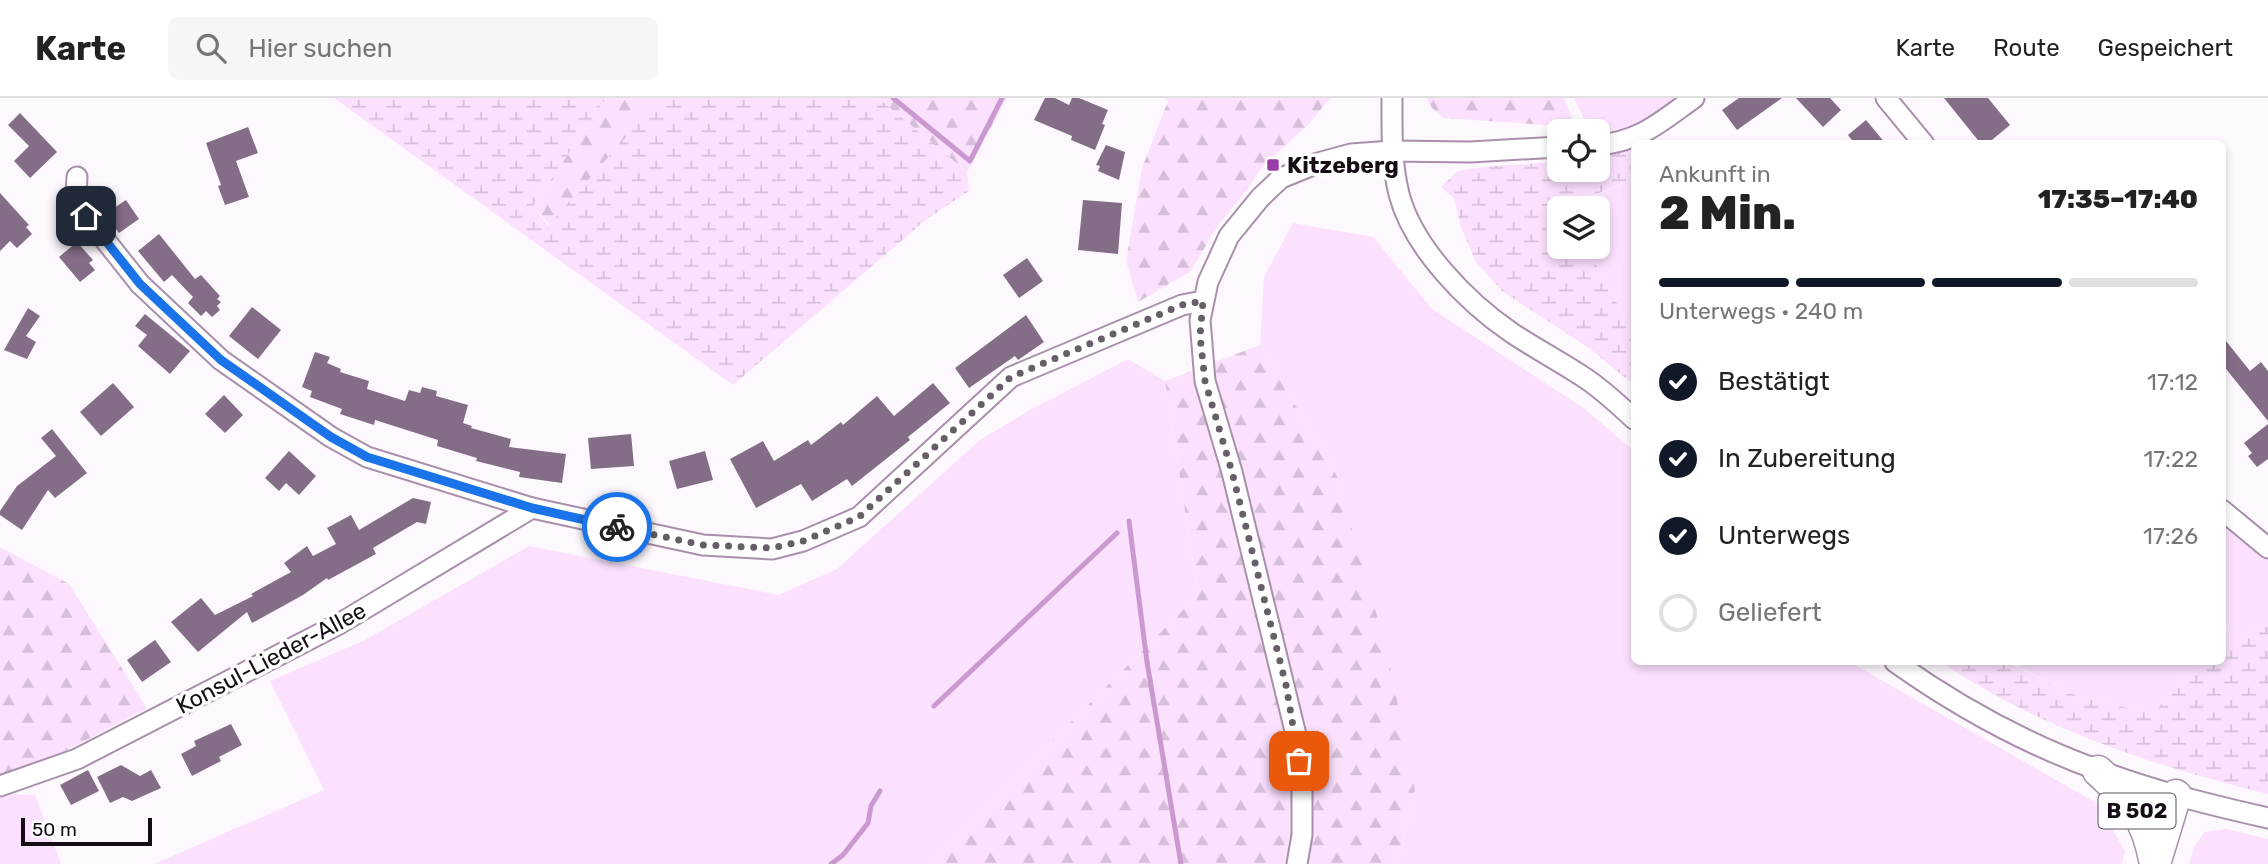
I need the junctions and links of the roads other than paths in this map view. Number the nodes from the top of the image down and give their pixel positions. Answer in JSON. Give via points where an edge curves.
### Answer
{"nodes":[{"id":1,"x":1392,"y":98,"type":"edge"},
{"id":2,"x":1694,"y":98,"type":"edge"},
{"id":3,"x":1886,"y":98,"type":"edge"},
{"id":4,"x":1921,"y":140,"type":"edge"},
{"id":5,"x":1610,"y":144,"type":"edge"},
{"id":6,"x":1547,"y":148,"type":"edge"},
{"id":7,"x":1392,"y":151,"type":"junction"},
{"id":8,"x":77,"y":177,"type":"dead end"},
{"id":9,"x":1203,"y":301,"type":"junction"},
{"id":10,"x":1631,"y":417,"type":"edge"},
{"id":11,"x":532,"y":508,"type":"junction"},
{"id":12,"x":2226,"y":513,"type":"edge"},
{"id":13,"x":2268,"y":548,"type":"edge"},
{"id":14,"x":1900,"y":665,"type":"edge"},
{"id":15,"x":2098,"y":771,"type":"junction"},
{"id":16,"x":0,"y":786,"type":"edge"},
{"id":17,"x":2185,"y":798,"type":"junction"},
{"id":18,"x":2268,"y":818,"type":"edge"},
{"id":19,"x":1297,"y":864,"type":"edge"},
{"id":20,"x":2155,"y":864,"type":"edge"},
{"id":21,"x":2176,"y":864,"type":"edge"}],
"edges":[{"from":1,"to":7,"type":"street"},
{"from":2,"to":5,"type":"street","via":[[1646,132]]},
{"from":3,"to":4,"type":"street"},
{"from":6,"to":7,"type":"street"},
{"from":7,"to":9,"type":"street","via":[[1350,154],[1281,178],[1229,236]]},
{"from":7,"to":10,"type":"street","via":[[1399,195],[1408,217],[1441,269],[1512,333],[1587,380]]},
{"from":8,"to":11,"type":"street","via":[[76,196],[101,236],[140,284],[221,360],[297,415],[367,457]]},
{"from":9,"to":11,"type":"street","via":[[1171,309],[1011,377],[859,517],[803,541],[772,548],[703,545]]},
{"from":9,"to":19,"type":"street","via":[[1200,336],[1205,381],[1296,735],[1303,835]]},
{"from":11,"to":16,"type":"street","name":"Konsul-Lieder-Allee","via":[[327,630],[77,759]]},
{"from":12,"to":13,"type":"street"},
{"from":14,"to":15,"type":"street","via":[[1971,710]]},
{"from":15,"to":17,"type":"street"},
{"from":15,"to":20,"type":"highway","number":"B 502","via":[[2140,814]]},
{"from":17,"to":18,"type":"street"},
{"from":17,"to":20,"type":"highway","number":"B 502"},
{"from":17,"to":21,"type":"highway","number":"B 502"}]}
